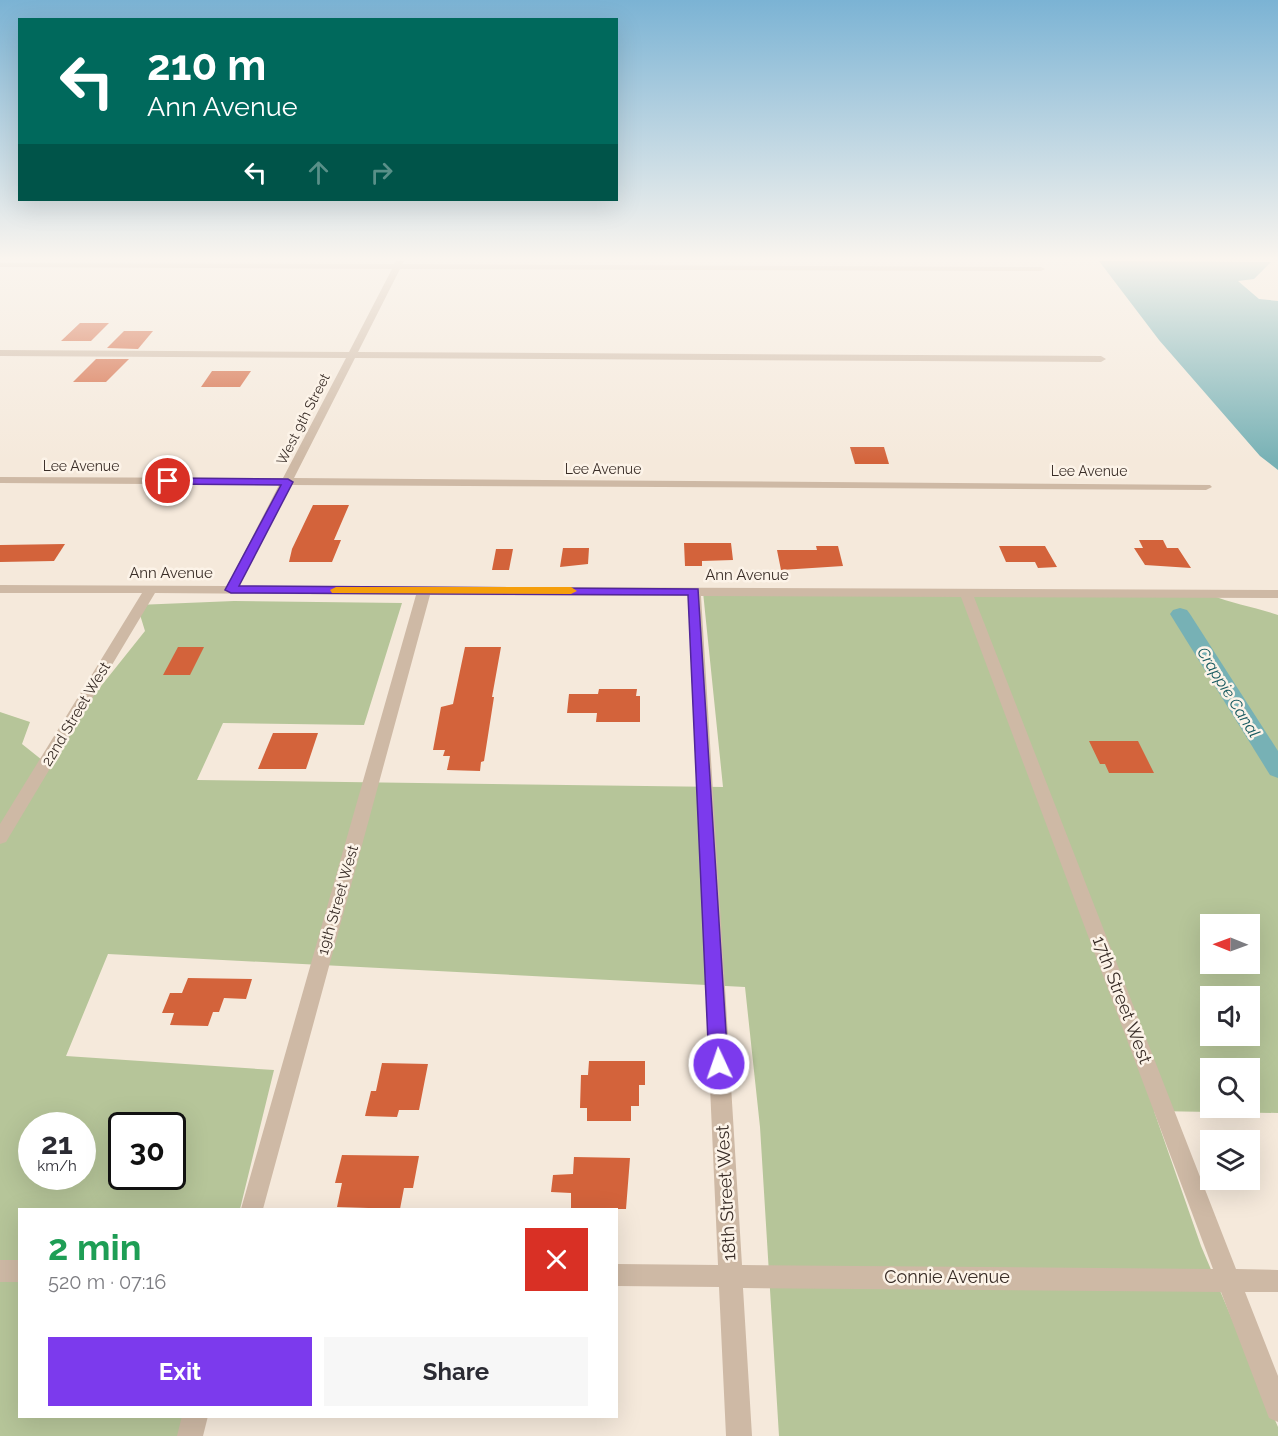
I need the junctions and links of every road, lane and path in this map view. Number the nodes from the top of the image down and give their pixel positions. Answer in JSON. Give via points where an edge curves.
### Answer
{"nodes":[{"id":1,"x":366,"y":328,"type":"edge"},
{"id":2,"x":0,"y":353,"type":"edge"},
{"id":3,"x":352,"y":355,"type":"junction"},
{"id":4,"x":1101,"y":358,"type":"dead end"},
{"id":5,"x":0,"y":480,"type":"edge"},
{"id":6,"x":288,"y":482,"type":"junction"},
{"id":7,"x":1206,"y":487,"type":"dead end"},
{"id":8,"x":0,"y":589,"type":"edge"},
{"id":9,"x":151,"y":589,"type":"junction"},
{"id":10,"x":231,"y":590,"type":"junction"},
{"id":11,"x":424,"y":591,"type":"junction"},
{"id":12,"x":694,"y":591,"type":"junction"},
{"id":13,"x":966,"y":592,"type":"junction"},
{"id":14,"x":1278,"y":594,"type":"edge"},
{"id":15,"x":0,"y":838,"type":"edge"},
{"id":16,"x":252,"y":1208,"type":"edge"},
{"id":17,"x":0,"y":1271,"type":"edge"},
{"id":18,"x":18,"y":1271,"type":"edge"},
{"id":19,"x":618,"y":1275,"type":"edge"},
{"id":20,"x":730,"y":1276,"type":"junction"},
{"id":21,"x":1229,"y":1281,"type":"junction"},
{"id":22,"x":1278,"y":1281,"type":"edge"},
{"id":23,"x":1278,"y":1409,"type":"edge"},
{"id":24,"x":194,"y":1418,"type":"edge"},
{"id":25,"x":190,"y":1436,"type":"edge"},
{"id":26,"x":739,"y":1436,"type":"edge"}],
"edges":[{"from":1,"to":3,"type":"street","name":"West 9th Street"},
{"from":2,"to":3,"type":"street"},
{"from":3,"to":4,"type":"street"},
{"from":3,"to":6,"type":"street","name":"West 9th Street"},
{"from":5,"to":6,"type":"street","name":"Lee Avenue"},
{"from":6,"to":7,"type":"street","name":"Lee Avenue"},
{"from":6,"to":10,"type":"street","name":"West 9th Street"},
{"from":8,"to":9,"type":"street","name":"Ann Avenue"},
{"from":9,"to":10,"type":"street","name":"Ann Avenue"},
{"from":9,"to":15,"type":"street","name":"22nd Street West"},
{"from":10,"to":11,"type":"street","name":"Ann Avenue"},
{"from":11,"to":12,"type":"street","name":"Ann Avenue"},
{"from":11,"to":16,"type":"street","name":"19th Street West"},
{"from":12,"to":13,"type":"street","name":"Ann Avenue"},
{"from":12,"to":20,"type":"street","name":"18th Street West"},
{"from":13,"to":14,"type":"street","name":"Ann Avenue"},
{"from":13,"to":21,"type":"street","name":"17th Street West"},
{"from":17,"to":18,"type":"street"},
{"from":19,"to":20,"type":"street","name":"Connie Avenue"},
{"from":20,"to":21,"type":"street","name":"Connie Avenue"},
{"from":20,"to":26,"type":"street","name":"18th Street West"},
{"from":21,"to":22,"type":"street","name":"Connie Avenue"},
{"from":21,"to":23,"type":"street","name":"17th Street West"},
{"from":24,"to":25,"type":"street"}]}
